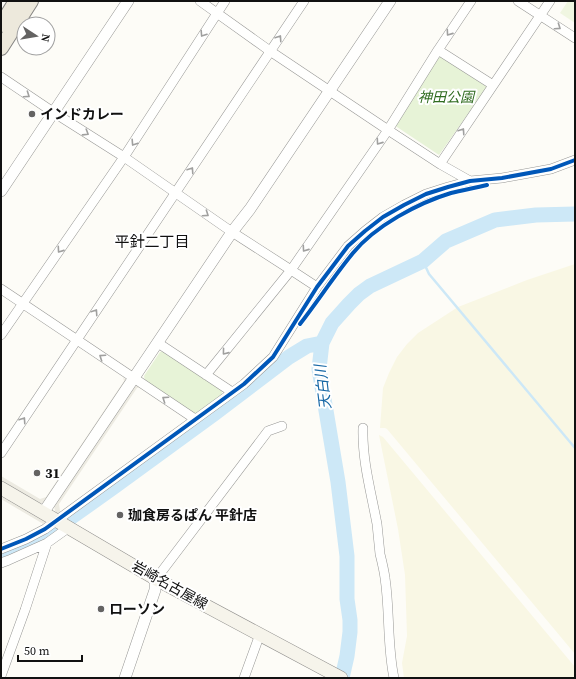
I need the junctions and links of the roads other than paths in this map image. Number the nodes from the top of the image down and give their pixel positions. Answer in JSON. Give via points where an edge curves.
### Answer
{"nodes":[{"id":1,"x":16,"y":1,"type":"edge"},
{"id":2,"x":30,"y":1,"type":"edge"},
{"id":3,"x":128,"y":1,"type":"edge"},
{"id":4,"x":200,"y":1,"type":"edge"},
{"id":5,"x":225,"y":1,"type":"edge"},
{"id":6,"x":304,"y":1,"type":"edge"},
{"id":7,"x":390,"y":1,"type":"edge"},
{"id":8,"x":471,"y":1,"type":"edge"},
{"id":9,"x":518,"y":1,"type":"edge"},
{"id":10,"x":550,"y":1,"type":"edge"},
{"id":11,"x":217,"y":13,"type":"junction"},
{"id":12,"x":540,"y":15,"type":"junction"},
{"id":13,"x":1,"y":25,"type":"edge"},
{"id":14,"x":575,"y":38,"type":"edge"},
{"id":15,"x":1,"y":48,"type":"edge"},
{"id":16,"x":438,"y":50,"type":"junction"},
{"id":17,"x":270,"y":51,"type":"junction"},
{"id":18,"x":1,"y":77,"type":"edge"},
{"id":19,"x":493,"y":86,"type":"junction"},
{"id":20,"x":330,"y":91,"type":"junction"},
{"id":21,"x":53,"y":112,"type":"junction"},
{"id":22,"x":388,"y":130,"type":"junction"},
{"id":23,"x":124,"y":157,"type":"junction"},
{"id":24,"x":575,"y":160,"type":"edge"},
{"id":25,"x":440,"y":164,"type":"junction"},
{"id":26,"x":470,"y":181,"type":"junction"},
{"id":27,"x":1,"y":191,"type":"edge"},
{"id":28,"x":175,"y":193,"type":"junction"},
{"id":29,"x":232,"y":232,"type":"junction"},
{"id":30,"x":291,"y":270,"type":"junction"},
{"id":31,"x":317,"y":287,"type":"junction"},
{"id":32,"x":1,"y":289,"type":"edge"},
{"id":33,"x":22,"y":304,"type":"junction"},
{"id":34,"x":1,"y":335,"type":"edge"},
{"id":35,"x":76,"y":340,"type":"junction"},
{"id":36,"x":158,"y":343,"type":"junction"},
{"id":37,"x":206,"y":375,"type":"junction"},
{"id":38,"x":134,"y":378,"type":"junction"},
{"id":39,"x":232,"y":392,"type":"junction"},
{"id":40,"x":195,"y":419,"type":"junction"},
{"id":41,"x":282,"y":426,"type":"dead end"},
{"id":42,"x":363,"y":428,"type":"dead end"},
{"id":43,"x":1,"y":453,"type":"edge"},
{"id":44,"x":1,"y":488,"type":"edge"},
{"id":45,"x":43,"y":513,"type":"junction"},
{"id":46,"x":56,"y":520,"type":"junction"},
{"id":47,"x":68,"y":528,"type":"junction"},
{"id":48,"x":47,"y":543,"type":"junction"},
{"id":49,"x":1,"y":549,"type":"edge"},
{"id":50,"x":1,"y":563,"type":"edge"},
{"id":51,"x":156,"y":579,"type":"junction"},
{"id":52,"x":260,"y":634,"type":"junction"},
{"id":53,"x":1,"y":676,"type":"edge"},
{"id":54,"x":125,"y":678,"type":"edge"},
{"id":55,"x":244,"y":678,"type":"edge"},
{"id":56,"x":341,"y":678,"type":"edge"},
{"id":57,"x":394,"y":678,"type":"edge"}],
"edges":[{"from":1,"to":13,"type":"main road"},
{"from":2,"to":15,"type":"main road"},
{"from":3,"to":21,"type":"street"},
{"from":4,"to":11,"type":"street"},
{"from":5,"to":11,"type":"street"},
{"from":17,"to":6,"type":"street","one_way":true},
{"from":7,"to":20,"type":"street"},
{"from":8,"to":16,"type":"street","one_way":true},
{"from":9,"to":12,"type":"street"},
{"from":10,"to":12,"type":"street"},
{"from":11,"to":17,"type":"street"},
{"from":11,"to":23,"type":"street","one_way":true},
{"from":12,"to":14,"type":"street","one_way":true},
{"from":12,"to":19,"type":"street"},
{"from":16,"to":19,"type":"street"},
{"from":16,"to":22,"type":"street"},
{"from":17,"to":20,"type":"street"},
{"from":28,"to":17,"type":"street","one_way":true},
{"from":18,"to":21,"type":"street","one_way":true},
{"from":25,"to":19,"type":"street","one_way":true},
{"from":20,"to":22,"type":"street"},
{"from":20,"to":29,"type":"street"},
{"from":21,"to":23,"type":"street","one_way":true},
{"from":21,"to":27,"type":"street"},
{"from":22,"to":25,"type":"street"},
{"from":22,"to":30,"type":"street","one_way":true},
{"from":23,"to":28,"type":"street"},
{"from":23,"to":33,"type":"street","one_way":true},
{"from":24,"to":26,"type":"street","via":[[551,169]]},
{"from":25,"to":26,"type":"street"},
{"from":26,"to":31,"type":"street","via":[[426,194],[365,230],[348,246]]},
{"from":28,"to":29,"type":"street","one_way":true},
{"from":35,"to":28,"type":"street","one_way":true},
{"from":29,"to":30,"type":"street"},
{"from":29,"to":36,"type":"street"},
{"from":30,"to":31,"type":"street"},
{"from":30,"to":37,"type":"street","one_way":true},
{"from":31,"to":39,"type":"street","via":[[273,357]]},
{"from":32,"to":33,"type":"street"},
{"from":33,"to":34,"type":"street"},
{"from":33,"to":35,"type":"street"},
{"from":38,"to":35,"type":"street","one_way":true},
{"from":43,"to":35,"type":"street","one_way":true},
{"from":36,"to":37,"type":"street"},
{"from":36,"to":38,"type":"street"},
{"from":37,"to":39,"type":"street"},
{"from":40,"to":38,"type":"street","one_way":true},
{"from":38,"to":45,"type":"street"},
{"from":39,"to":40,"type":"street"},
{"from":40,"to":46,"type":"street"},
{"from":41,"to":51,"type":"street","via":[[268,431]]},
{"from":42,"to":57,"type":"street","via":[[368,484],[385,579]]},
{"from":44,"to":45,"type":"main road","name":"岩崎名古屋線"},
{"from":45,"to":46,"type":"main road","name":"岩崎名古屋線"},
{"from":46,"to":47,"type":"main road","name":"岩崎名古屋線"},
{"from":46,"to":49,"type":"street","via":[[45,529]]},
{"from":47,"to":48,"type":"street"},
{"from":47,"to":51,"type":"main road","name":"岩崎名古屋線"},
{"from":48,"to":50,"type":"street"},
{"from":48,"to":53,"type":"street"},
{"from":51,"to":52,"type":"main road","name":"岩崎名古屋線"},
{"from":51,"to":54,"type":"street","via":[[155,590]]},
{"from":52,"to":55,"type":"street"},
{"from":52,"to":56,"type":"main road","name":"岩崎名古屋線"}]}
